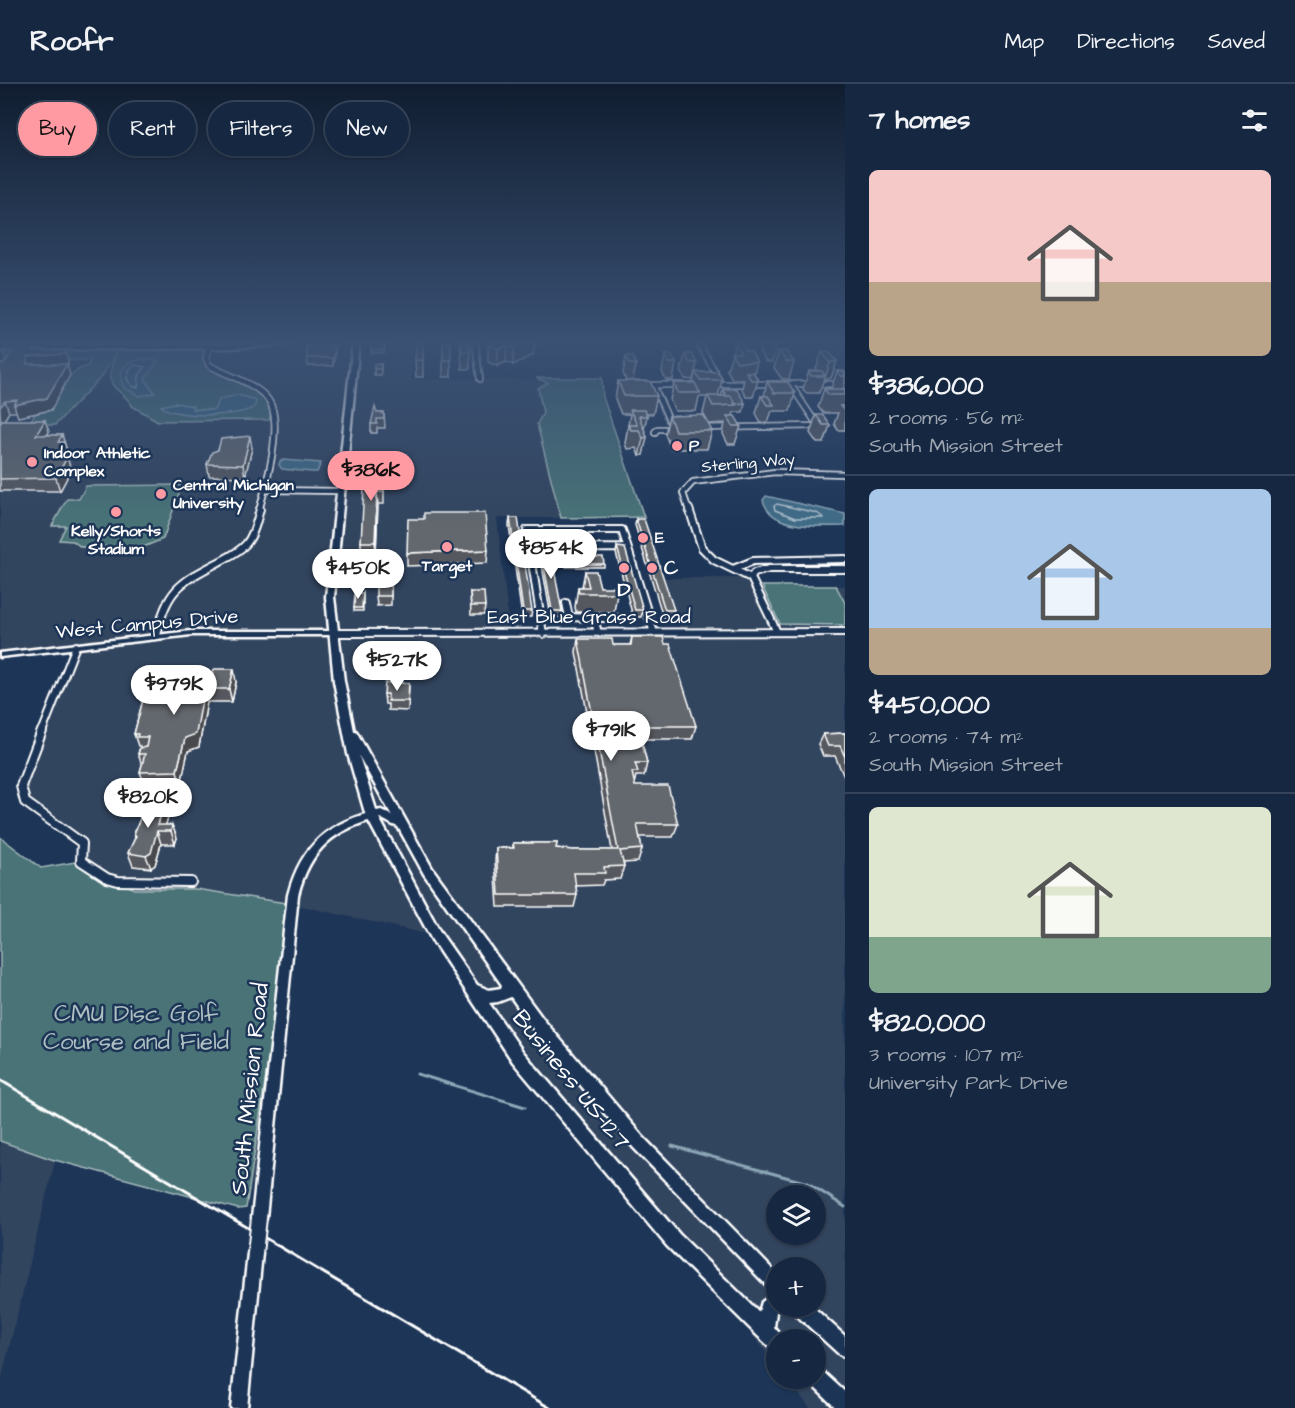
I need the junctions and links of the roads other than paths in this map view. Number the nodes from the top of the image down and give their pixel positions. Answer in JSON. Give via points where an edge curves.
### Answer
{"nodes":[{"id":1,"x":271,"y":404,"type":"edge"},
{"id":2,"x":349,"y":404,"type":"edge"},
{"id":3,"x":661,"y":404,"type":"edge"},
{"id":4,"x":803,"y":404,"type":"edge"},
{"id":5,"x":694,"y":428,"type":"edge"},
{"id":6,"x":672,"y":429,"type":"junction"},
{"id":7,"x":680,"y":429,"type":"edge"},
{"id":8,"x":655,"y":432,"type":"dead end"},
{"id":9,"x":845,"y":474,"type":"edge"},
{"id":10,"x":264,"y":490,"type":"junction"},
{"id":11,"x":340,"y":491,"type":"junction"},
{"id":12,"x":628,"y":548,"type":"junction"},
{"id":13,"x":530,"y":549,"type":"junction"},
{"id":14,"x":845,"y":559,"type":"edge"},
{"id":15,"x":733,"y":569,"type":"junction"},
{"id":16,"x":845,"y":569,"type":"edge"},
{"id":17,"x":751,"y":578,"type":"junction"},
{"id":18,"x":566,"y":603,"type":"dead end"},
{"id":19,"x":594,"y":618,"type":"junction"},
{"id":20,"x":618,"y":618,"type":"dead end"},
{"id":21,"x":777,"y":632,"type":"junction"},
{"id":22,"x":845,"y":632,"type":"edge"},
{"id":23,"x":333,"y":633,"type":"junction"},
{"id":24,"x":598,"y":633,"type":"junction"},
{"id":25,"x":654,"y":633,"type":"junction"},
{"id":26,"x":543,"y":634,"type":"junction"},
{"id":27,"x":157,"y":636,"type":"junction"},
{"id":28,"x":76,"y":646,"type":"junction"},
{"id":29,"x":0,"y":655,"type":"edge"},
{"id":30,"x":350,"y":731,"type":"junction"},
{"id":31,"x":372,"y":816,"type":"junction"},
{"id":32,"x":400,"y":824,"type":"junction"},
{"id":33,"x":191,"y":882,"type":"dead end"},
{"id":34,"x":509,"y":983,"type":"junction"},
{"id":35,"x":470,"y":987,"type":"junction"},
{"id":36,"x":766,"y":1275,"type":"edge"},
{"id":37,"x":811,"y":1317,"type":"edge"},
{"id":38,"x":766,"y":1332,"type":"edge"},
{"id":39,"x":845,"y":1348,"type":"edge"},
{"id":40,"x":826,"y":1386,"type":"edge"},
{"id":41,"x":845,"y":1404,"type":"edge"},
{"id":42,"x":239,"y":1408,"type":"edge"}],
"edges":[{"from":1,"to":10,"type":"street","via":[[276,412]]},
{"from":2,"to":11,"type":"main road"},
{"from":3,"to":6,"type":"street"},
{"from":4,"to":5,"type":"street","via":[[818,426]]},
{"from":6,"to":7,"type":"street"},
{"from":6,"to":8,"type":"street"},
{"from":9,"to":15,"type":"street","name":"Sterling Way","via":[[775,472],[688,485],[683,498],[702,548],[714,560]]},
{"from":10,"to":11,"type":"street"},
{"from":10,"to":27,"type":"street","via":[[251,538],[231,557],[176,588],[166,600]]},
{"from":11,"to":23,"type":"main road","via":[[331,576]]},
{"from":12,"to":13,"type":"street"},
{"from":12,"to":13,"type":"street","via":[[622,530],[527,530]]},
{"from":12,"to":25,"type":"street"},
{"from":13,"to":26,"type":"street"},
{"from":14,"to":15,"type":"street","via":[[753,561]]},
{"from":15,"to":17,"type":"street","name":"Sterling Way"},
{"from":16,"to":17,"type":"street","via":[[769,569],[758,571]]},
{"from":17,"to":21,"type":"street"},
{"from":18,"to":19,"type":"street","via":[[569,616]]},
{"from":19,"to":20,"type":"street"},
{"from":19,"to":24,"type":"street"},
{"from":21,"to":22,"type":"street","name":"East Blue Grass Road"},
{"from":21,"to":25,"type":"street","name":"East Blue Grass Road"},
{"from":23,"to":26,"type":"street","name":"East Blue Grass Road"},
{"from":23,"to":27,"type":"street","name":"West Campus Drive"},
{"from":23,"to":30,"type":"main road"},
{"from":24,"to":25,"type":"street","name":"East Blue Grass Road"},
{"from":24,"to":26,"type":"street","name":"East Blue Grass Road"},
{"from":27,"to":28,"type":"street","name":"West Campus Drive"},
{"from":28,"to":29,"type":"street","name":"West Campus Drive"},
{"from":28,"to":33,"type":"street","via":[[24,776],[21,786],[25,802],[82,843],[81,861],[107,878]]},
{"from":30,"to":31,"type":"main road","name":"Business US-127","via":[[355,765]]},
{"from":30,"to":32,"type":"main road","name":"Business US-127"},
{"from":31,"to":32,"type":"main road","via":[[387,815]]},
{"from":31,"to":35,"type":"main road","name":"Business US-127","via":[[431,927]]},
{"from":31,"to":42,"type":"main road","name":"South Mission Road","bridge":true,"via":[[340,827],[324,838],[307,856],[294,886]]},
{"from":32,"to":34,"type":"main road","name":"Business US-127","via":[[428,871]]},
{"from":34,"to":35,"type":"main road","via":[[507,992],[498,997],[480,994]]},
{"from":34,"to":36,"type":"main road","name":"Business US-127","via":[[561,1052],[638,1142]]},
{"from":35,"to":38,"type":"main road","name":"Business US-127","via":[[556,1104],[673,1240]]},
{"from":37,"to":39,"type":"main road"},
{"from":40,"to":41,"type":"main road"}]}
